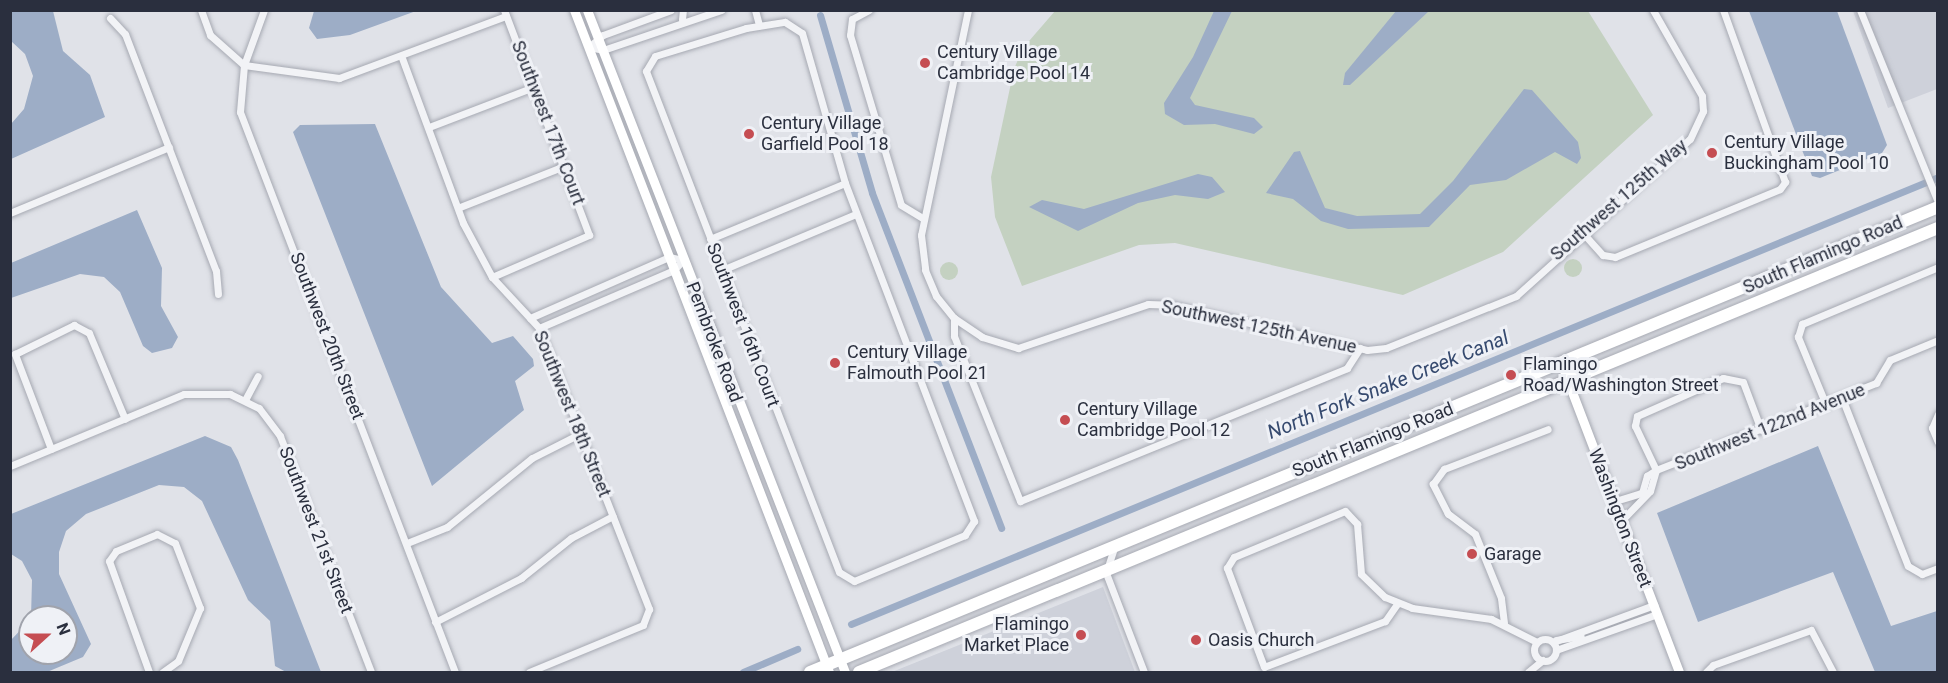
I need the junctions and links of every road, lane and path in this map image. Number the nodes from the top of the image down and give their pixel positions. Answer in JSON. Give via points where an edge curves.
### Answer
{"nodes":[{"id":1,"x":201,"y":10,"type":"edge"},
{"id":2,"x":264,"y":10,"type":"edge"},
{"id":3,"x":574,"y":10,"type":"edge"},
{"id":4,"x":587,"y":10,"type":"edge"},
{"id":5,"x":671,"y":10,"type":"edge"},
{"id":6,"x":721,"y":10,"type":"edge"},
{"id":7,"x":755,"y":10,"type":"edge"},
{"id":8,"x":869,"y":10,"type":"edge"},
{"id":9,"x":968,"y":10,"type":"edge"},
{"id":10,"x":1653,"y":10,"type":"edge"},
{"id":11,"x":1723,"y":10,"type":"edge"},
{"id":12,"x":1860,"y":10,"type":"edge"},
{"id":13,"x":505,"y":13,"type":"edge"},
{"id":14,"x":705,"y":14,"type":"junction"},
{"id":15,"x":683,"y":15,"type":"edge"},
{"id":16,"x":652,"y":17,"type":"junction"},
{"id":17,"x":110,"y":18,"type":"dead end"},
{"id":18,"x":759,"y":25,"type":"junction"},
{"id":19,"x":657,"y":29,"type":"junction"},
{"id":20,"x":598,"y":38,"type":"junction"},
{"id":21,"x":589,"y":47,"type":"junction"},
{"id":22,"x":603,"y":50,"type":"junction"},
{"id":23,"x":402,"y":58,"type":"junction"},
{"id":24,"x":244,"y":65,"type":"junction"},
{"id":25,"x":534,"y":87,"type":"junction"},
{"id":26,"x":429,"y":127,"type":"junction"},
{"id":27,"x":169,"y":147,"type":"junction"},
{"id":28,"x":564,"y":166,"type":"junction"},
{"id":29,"x":845,"y":183,"type":"junction"},
{"id":30,"x":1938,"y":205,"type":"edge"},
{"id":31,"x":460,"y":207,"type":"junction"},
{"id":32,"x":10,"y":213,"type":"edge"},
{"id":33,"x":856,"y":214,"type":"junction"},
{"id":34,"x":923,"y":218,"type":"junction"},
{"id":35,"x":1938,"y":228,"type":"edge"},
{"id":36,"x":1582,"y":232,"type":"junction"},
{"id":37,"x":710,"y":239,"type":"junction"},
{"id":38,"x":669,"y":257,"type":"junction"},
{"id":39,"x":683,"y":260,"type":"junction"},
{"id":40,"x":1938,"y":267,"type":"edge"},
{"id":41,"x":674,"y":270,"type":"junction"},
{"id":42,"x":722,"y":270,"type":"junction"},
{"id":43,"x":492,"y":277,"type":"junction"},
{"id":44,"x":1527,"y":285,"type":"joint"},
{"id":45,"x":218,"y":294,"type":"dead end"},
{"id":46,"x":530,"y":318,"type":"junction"},
{"id":47,"x":954,"y":318,"type":"junction"},
{"id":48,"x":539,"y":328,"type":"junction"},
{"id":49,"x":1938,"y":340,"type":"edge"},
{"id":50,"x":1359,"y":348,"type":"junction"},
{"id":51,"x":1561,"y":363,"type":"junction"},
{"id":52,"x":258,"y":376,"type":"dead end"},
{"id":53,"x":1568,"y":381,"type":"junction"},
{"id":54,"x":1842,"y":399,"type":"junction"},
{"id":55,"x":245,"y":400,"type":"junction"},
{"id":56,"x":1826,"y":405,"type":"junction"},
{"id":57,"x":1935,"y":417,"type":"edge"},
{"id":58,"x":125,"y":419,"type":"junction"},
{"id":59,"x":745,"y":423,"type":"junction"},
{"id":60,"x":734,"y":428,"type":"junction"},
{"id":61,"x":1548,"y":429,"type":"dead end"},
{"id":62,"x":1761,"y":430,"type":"junction"},
{"id":63,"x":581,"y":433,"type":"junction"},
{"id":64,"x":1938,"y":442,"type":"edge"},
{"id":65,"x":51,"y":449,"type":"junction"},
{"id":66,"x":10,"y":466,"type":"edge"},
{"id":67,"x":1656,"y":470,"type":"junction"},
{"id":68,"x":1612,"y":502,"type":"junction"},
{"id":69,"x":613,"y":516,"type":"junction"},
{"id":70,"x":1620,"y":523,"type":"junction"},
{"id":71,"x":407,"y":543,"type":"junction"},
{"id":72,"x":1115,"y":545,"type":"junction"},
{"id":73,"x":1938,"y":568,"type":"edge"},
{"id":74,"x":1106,"y":573,"type":"junction"},
{"id":75,"x":1397,"y":604,"type":"junction"},
{"id":76,"x":1655,"y":610,"type":"junction"},
{"id":77,"x":1625,"y":616,"type":"junction"},
{"id":78,"x":435,"y":622,"type":"junction"},
{"id":79,"x":1504,"y":623,"type":"junction"},
{"id":80,"x":1629,"y":625,"type":"junction"},
{"id":81,"x":1537,"y":642,"type":"junction"},
{"id":82,"x":1555,"y":644,"type":"junction"},
{"id":83,"x":840,"y":660,"type":"junction"},
{"id":84,"x":1543,"y":660,"type":"junction"},
{"id":85,"x":827,"y":669,"type":"edge"},
{"id":86,"x":149,"y":672,"type":"edge"},
{"id":87,"x":163,"y":672,"type":"edge"},
{"id":88,"x":371,"y":672,"type":"edge"},
{"id":89,"x":455,"y":672,"type":"edge"},
{"id":90,"x":529,"y":672,"type":"edge"},
{"id":91,"x":810,"y":672,"type":"edge"},
{"id":92,"x":845,"y":672,"type":"edge"},
{"id":93,"x":859,"y":672,"type":"edge"},
{"id":94,"x":1144,"y":672,"type":"edge"},
{"id":95,"x":1528,"y":672,"type":"edge"},
{"id":96,"x":1679,"y":672,"type":"edge"},
{"id":97,"x":1706,"y":672,"type":"edge"},
{"id":98,"x":1833,"y":672,"type":"edge"}],
"edges":[{"from":1,"to":24,"type":"street","via":[[210,35]]},
{"from":2,"to":24,"type":"street","name":"Southwest 20th Street"},
{"from":3,"to":21,"type":"main road","name":"Pembroke Road"},
{"from":4,"to":20,"type":"main road","name":"Pembroke Road"},
{"from":5,"to":16,"type":"street"},
{"from":6,"to":14,"type":"street"},
{"from":7,"to":18,"type":"street"},
{"from":8,"to":34,"type":"street","via":[[851,21],[850,35],[898,197],[904,211]]},
{"from":9,"to":34,"type":"street"},
{"from":10,"to":36,"type":"street","name":"Southwest 125th Way","via":[[1695,80],[1703,111],[1690,139]]},
{"from":11,"to":36,"type":"street","via":[[1785,182],[1780,189],[1615,257],[1603,255]]},
{"from":12,"to":30,"type":"street"},
{"from":13,"to":23,"type":"street"},
{"from":13,"to":25,"type":"street","name":"Southwest 17th Court"},
{"from":14,"to":15,"type":"street"},
{"from":14,"to":19,"type":"street"},
{"from":15,"to":19,"type":"street"},
{"from":16,"to":19,"type":"street"},
{"from":16,"to":20,"type":"street"},
{"from":17,"to":27,"type":"street","via":[[125,34]]},
{"from":18,"to":29,"type":"street","via":[[784,22],[798,28]]},
{"from":18,"to":37,"type":"street","name":"Southwest 16th Court","via":[[655,56],[647,65]]},
{"from":19,"to":22,"type":"street"},
{"from":20,"to":21,"type":"street"},
{"from":20,"to":22,"type":"main road","name":"Pembroke Road"},
{"from":21,"to":22,"type":"street"},
{"from":21,"to":38,"type":"main road","name":"Pembroke Road"},
{"from":22,"to":39,"type":"main road","name":"Pembroke Road"},
{"from":23,"to":24,"type":"street","via":[[339,78]]},
{"from":23,"to":26,"type":"street","name":"Southwest 18th Street"},
{"from":24,"to":71,"type":"street","name":"Southwest 20th Street","via":[[240,111]]},
{"from":25,"to":26,"type":"street"},
{"from":25,"to":28,"type":"street","name":"Southwest 17th Court"},
{"from":26,"to":31,"type":"street","name":"Southwest 18th Street"},
{"from":27,"to":32,"type":"street"},
{"from":27,"to":45,"type":"street","via":[[216,271]]},
{"from":28,"to":31,"type":"street"},
{"from":28,"to":43,"type":"street","name":"Southwest 17th Court","via":[[589,236]]},
{"from":29,"to":33,"type":"street"},
{"from":29,"to":37,"type":"street"},
{"from":30,"to":51,"type":"highway","name":"South Flamingo Road"},
{"from":31,"to":43,"type":"street","name":"Southwest 18th Street"},
{"from":33,"to":42,"type":"street"},
{"from":33,"to":42,"type":"street","name":"Southwest 16th Court","via":[[973,528],[956,540],[847,580],[834,561]]},
{"from":34,"to":47,"type":"street","via":[[925,270],[936,296]]},
{"from":35,"to":53,"type":"highway","name":"South Flamingo Road"},
{"from":36,"to":44,"type":"street","name":"Southwest 125th Way"},
{"from":37,"to":42,"type":"street","name":"Southwest 16th Court"},
{"from":38,"to":39,"type":"street"},
{"from":38,"to":41,"type":"main road","name":"Pembroke Road"},
{"from":38,"to":46,"type":"street"},
{"from":39,"to":41,"type":"street"},
{"from":39,"to":59,"type":"main road","name":"Pembroke Road"},
{"from":40,"to":56,"type":"street","via":[[1808,321],[1799,330]]},
{"from":41,"to":48,"type":"street"},
{"from":41,"to":60,"type":"main road","name":"Pembroke Road"},
{"from":43,"to":46,"type":"street","name":"Southwest 18th Street"},
{"from":44,"to":50,"type":"street","name":"Southwest 125th Avenue","via":[[1516,296],[1392,346]]},
{"from":46,"to":48,"type":"street","name":"Southwest 18th Street"},
{"from":47,"to":50,"type":"street","name":"Southwest 125th Avenue","via":[[982,337],[1018,348],[1148,304],[1171,305]]},
{"from":47,"to":50,"type":"street","via":[[953,332],[1020,501],[1347,368]]},
{"from":48,"to":63,"type":"street","name":"Southwest 18th Street"},
{"from":49,"to":54,"type":"street","name":"Southwest 122nd Avenue","via":[[1890,360],[1876,383]]},
{"from":51,"to":53,"type":"main road","name":"Washington Street"},
{"from":51,"to":72,"type":"highway","name":"South Flamingo Road"},
{"from":52,"to":55,"type":"street"},
{"from":53,"to":68,"type":"main road","name":"Washington Street"},
{"from":53,"to":74,"type":"highway","name":"South Flamingo Road"},
{"from":54,"to":56,"type":"street","name":"Southwest 122nd Avenue"},
{"from":54,"to":73,"type":"street","via":[[1908,566],[1916,573]]},
{"from":55,"to":58,"type":"street","via":[[200,391]]},
{"from":55,"to":88,"type":"street","name":"Southwest 21st Street","via":[[259,408],[280,436]]},
{"from":56,"to":62,"type":"street","name":"Southwest 122nd Avenue"},
{"from":57,"to":64,"type":"street"},
{"from":58,"to":65,"type":"street"},
{"from":58,"to":65,"type":"street","via":[[83,326],[64,329],[15,354]]},
{"from":59,"to":60,"type":"main road"},
{"from":59,"to":83,"type":"main road","name":"Pembroke Road"},
{"from":60,"to":85,"type":"main road","name":"Pembroke Road"},
{"from":61,"to":79,"type":"street","via":[[1436,477],[1440,503],[1475,534],[1501,598]]},
{"from":62,"to":67,"type":"street","name":"Southwest 122nd Avenue"},
{"from":62,"to":67,"type":"street","via":[[1739,378],[1729,376],[1641,411],[1635,421]]},
{"from":63,"to":69,"type":"street","name":"Southwest 18th Street"},
{"from":63,"to":71,"type":"street","via":[[532,458],[447,527]]},
{"from":65,"to":66,"type":"street"},
{"from":67,"to":68,"type":"street","name":"Southwest 122nd Avenue","via":[[1647,476],[1642,492]]},
{"from":67,"to":70,"type":"street","name":"Southwest 122nd Avenue","via":[[1650,491]]},
{"from":68,"to":70,"type":"main road","name":"Washington Street"},
{"from":69,"to":78,"type":"street","via":[[571,538],[521,578]]},
{"from":69,"to":90,"type":"street","name":"Southwest 18th Street","via":[[649,619]]},
{"from":70,"to":76,"type":"main road","name":"Washington Street"},
{"from":71,"to":78,"type":"street","name":"Southwest 20th Street"},
{"from":72,"to":74,"type":"street"},
{"from":72,"to":83,"type":"highway","name":"South Flamingo Road"},
{"from":74,"to":93,"type":"highway","name":"South Flamingo Road"},
{"from":74,"to":94,"type":"street"},
{"from":75,"to":75,"type":"street","via":[[1361,574],[1357,524],[1351,514],[1338,513],[1240,554],[1229,564],[1227,574],[1264,667],[1385,621]]},
{"from":75,"to":79,"type":"street"},
{"from":76,"to":77,"type":"street"},
{"from":76,"to":80,"type":"street"},
{"from":76,"to":96,"type":"main road","name":"Washington Street"},
{"from":77,"to":80,"type":"street"},
{"from":77,"to":82,"type":"street"},
{"from":78,"to":89,"type":"street","name":"Southwest 20th Street"},
{"from":79,"to":81,"type":"street"},
{"from":80,"to":82,"type":"street"},
{"from":81,"to":82,"type":"street"},
{"from":81,"to":84,"type":"street","via":[[1534,652]]},
{"from":82,"to":84,"type":"street"},
{"from":83,"to":85,"type":"highway","name":"South Flamingo Road"},
{"from":83,"to":92,"type":"main road","name":"Pembroke Road"},
{"from":84,"to":95,"type":"street"},
{"from":85,"to":91,"type":"highway","name":"South Flamingo Road"},
{"from":86,"to":87,"type":"street","via":[[109,561],[116,551],[157,534],[176,543],[200,608],[178,661]]},
{"from":97,"to":98,"type":"street","via":[[1713,664],[1811,630]]}]}
